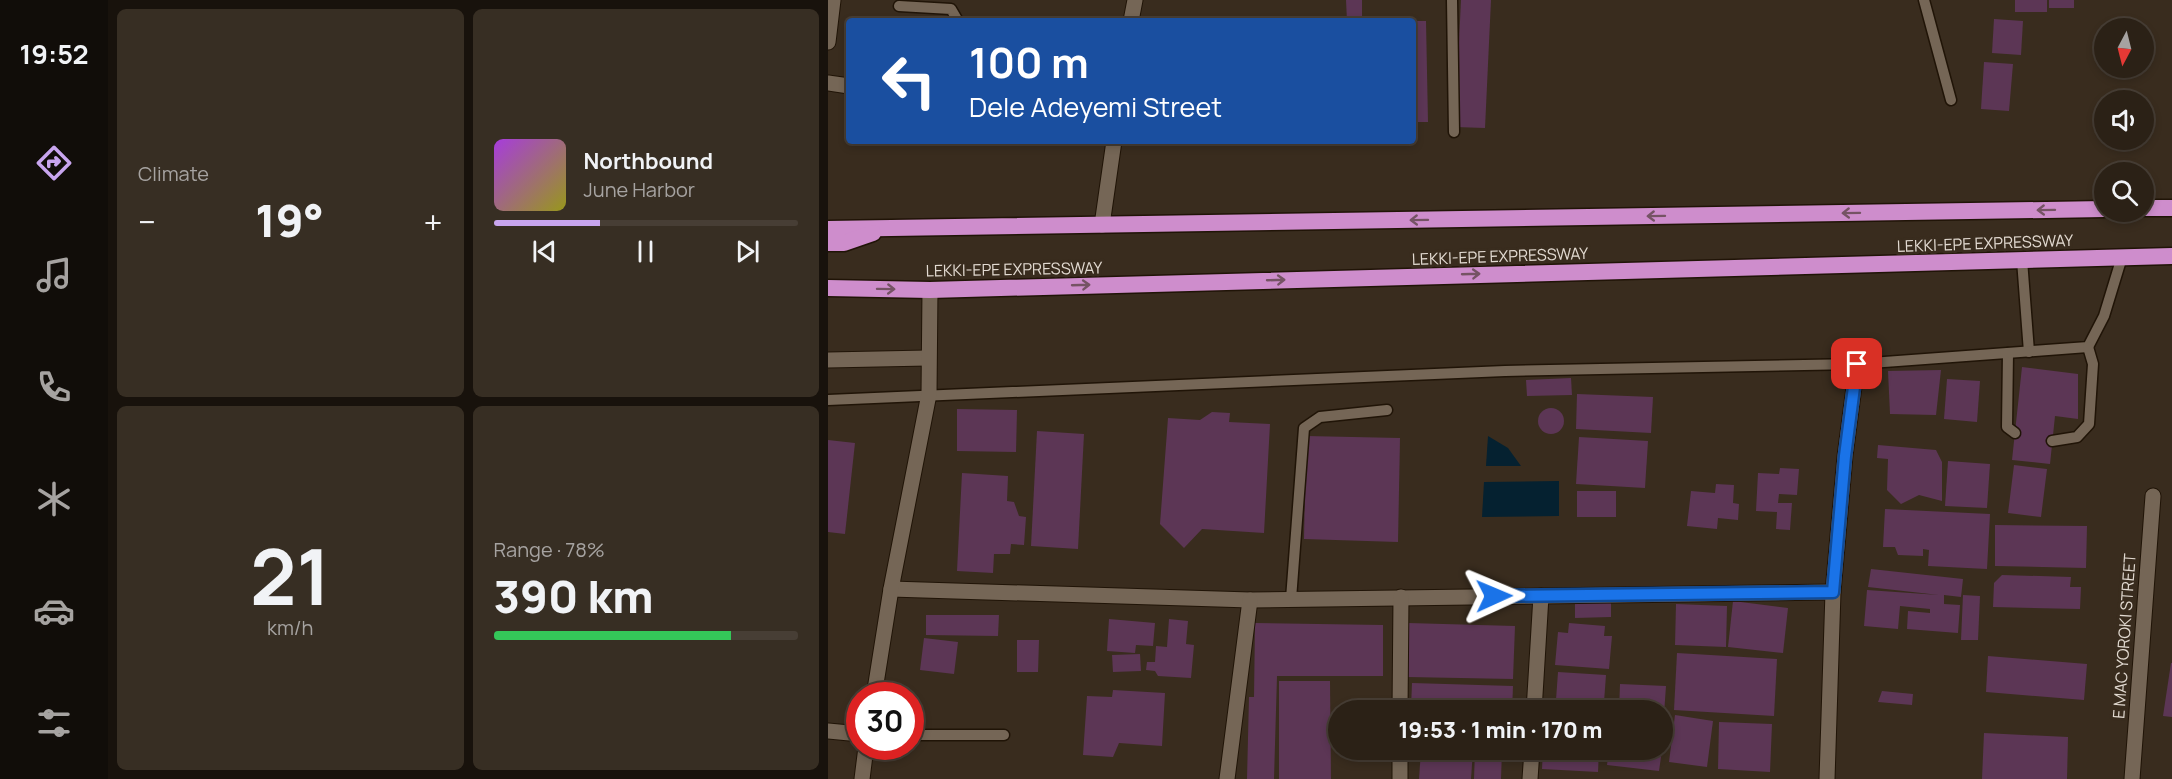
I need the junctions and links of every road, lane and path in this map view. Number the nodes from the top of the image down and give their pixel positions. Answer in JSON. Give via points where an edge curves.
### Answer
{"nodes":[{"id":1,"x":833,"y":0,"type":"edge"},
{"id":2,"x":1134,"y":0,"type":"edge"},
{"id":3,"x":1452,"y":0,"type":"edge"},
{"id":4,"x":1924,"y":0,"type":"edge"},
{"id":5,"x":898,"y":6,"type":"dead end"},
{"id":6,"x":956,"y":18,"type":"edge"},
{"id":7,"x":1131,"y":18,"type":"edge"},
{"id":8,"x":828,"y":42,"type":"edge"},
{"id":9,"x":828,"y":83,"type":"edge"},
{"id":10,"x":846,"y":86,"type":"edge"},
{"id":11,"x":1951,"y":100,"type":"dead end"},
{"id":12,"x":1454,"y":132,"type":"dead end"},
{"id":13,"x":1114,"y":144,"type":"edge"},
{"id":14,"x":2154,"y":208,"type":"edge"},
{"id":15,"x":2172,"y":208,"type":"edge"},
{"id":16,"x":2094,"y":209,"type":"edge"},
{"id":17,"x":1102,"y":225,"type":"junction"},
{"id":18,"x":888,"y":228,"type":"junction"},
{"id":19,"x":828,"y":229,"type":"edge"},
{"id":20,"x":828,"y":243,"type":"edge"},
{"id":21,"x":2172,"y":256,"type":"edge"},
{"id":22,"x":2122,"y":257,"type":"junction"},
{"id":23,"x":2022,"y":260,"type":"junction"},
{"id":24,"x":828,"y":288,"type":"edge"},
{"id":25,"x":930,"y":290,"type":"junction"},
{"id":26,"x":2088,"y":347,"type":"junction"},
{"id":27,"x":2029,"y":352,"type":"junction"},
{"id":28,"x":2008,"y":353,"type":"junction"},
{"id":29,"x":928,"y":358,"type":"junction"},
{"id":30,"x":828,"y":360,"type":"edge"},
{"id":31,"x":1857,"y":364,"type":"junction"},
{"id":32,"x":929,"y":394,"type":"junction"},
{"id":33,"x":828,"y":400,"type":"edge"},
{"id":34,"x":1387,"y":410,"type":"dead end"},
{"id":35,"x":2015,"y":433,"type":"dead end"},
{"id":36,"x":2052,"y":441,"type":"dead end"},
{"id":37,"x":2153,"y":496,"type":"dead end"},
{"id":38,"x":891,"y":589,"type":"junction"},
{"id":39,"x":1833,"y":592,"type":"junction"},
{"id":40,"x":1541,"y":596,"type":"junction"},
{"id":41,"x":1401,"y":597,"type":"junction"},
{"id":42,"x":1291,"y":599,"type":"junction"},
{"id":43,"x":1250,"y":600,"type":"junction"},
{"id":44,"x":876,"y":682,"type":"edge"},
{"id":45,"x":1400,"y":700,"type":"edge"},
{"id":46,"x":1535,"y":700,"type":"edge"},
{"id":47,"x":828,"y":730,"type":"edge"},
{"id":48,"x":846,"y":732,"type":"edge"},
{"id":49,"x":924,"y":735,"type":"edge"},
{"id":50,"x":1004,"y":735,"type":"dead end"},
{"id":51,"x":864,"y":760,"type":"edge"},
{"id":52,"x":1400,"y":760,"type":"edge"},
{"id":53,"x":1531,"y":760,"type":"edge"},
{"id":54,"x":862,"y":779,"type":"edge"},
{"id":55,"x":1227,"y":779,"type":"edge"},
{"id":56,"x":1400,"y":779,"type":"edge"},
{"id":57,"x":1530,"y":779,"type":"edge"},
{"id":58,"x":1827,"y":779,"type":"edge"},
{"id":59,"x":2132,"y":779,"type":"edge"}],
"edges":[{"from":1,"to":8,"type":"street"},
{"from":2,"to":7,"type":"street"},
{"from":3,"to":12,"type":"lane"},
{"from":4,"to":11,"type":"lane"},
{"from":5,"to":6,"type":"lane","via":[[951,9]]},
{"from":9,"to":10,"type":"street"},
{"from":13,"to":17,"type":"street"},
{"from":14,"to":15,"type":"highway"},
{"from":16,"to":17,"type":"highway","name":"LEKKI-EPE EXPRESSWAY","one_way":true},
{"from":17,"to":18,"type":"highway","name":"LEKKI-EPE EXPRESSWAY"},
{"from":18,"to":19,"type":"highway","name":"LEKKI-EPE EXPRESSWAY"},
{"from":18,"to":20,"type":"highway","via":[[844,243]]},
{"from":21,"to":22,"type":"highway","name":"LEKKI-EPE EXPRESSWAY"},
{"from":22,"to":23,"type":"highway","name":"LEKKI-EPE EXPRESSWAY"},
{"from":22,"to":26,"type":"lane","via":[[2104,316]]},
{"from":25,"to":23,"type":"highway","name":"LEKKI-EPE EXPRESSWAY","one_way":true},
{"from":23,"to":27,"type":"lane"},
{"from":24,"to":25,"type":"highway","name":"LEKKI-EPE EXPRESSWAY","one_way":true},
{"from":25,"to":29,"type":"street"},
{"from":26,"to":27,"type":"lane"},
{"from":26,"to":36,"type":"lane","via":[[2093,364],[2089,424],[2077,437]]},
{"from":27,"to":28,"type":"lane"},
{"from":28,"to":31,"type":"lane"},
{"from":28,"to":35,"type":"lane","via":[[2007,427]]},
{"from":29,"to":30,"type":"street"},
{"from":29,"to":32,"type":"street"},
{"from":31,"to":32,"type":"lane","via":[[1505,371]]},
{"from":31,"to":39,"type":"street"},
{"from":32,"to":33,"type":"lane"},
{"from":32,"to":38,"type":"street"},
{"from":34,"to":42,"type":"lane","via":[[1320,417],[1304,428]]},
{"from":37,"to":59,"type":"street","name":"E MAC YOROKI STREET"},
{"from":38,"to":43,"type":"street"},
{"from":38,"to":44,"type":"street"},
{"from":39,"to":40,"type":"street"},
{"from":39,"to":58,"type":"street"},
{"from":40,"to":41,"type":"street"},
{"from":40,"to":46,"type":"street"},
{"from":41,"to":42,"type":"street"},
{"from":41,"to":45,"type":"street"},
{"from":42,"to":43,"type":"street"},
{"from":43,"to":55,"type":"street"},
{"from":47,"to":48,"type":"street"},
{"from":49,"to":50,"type":"lane"},
{"from":51,"to":54,"type":"street"},
{"from":52,"to":56,"type":"street"},
{"from":53,"to":57,"type":"street"}]}
